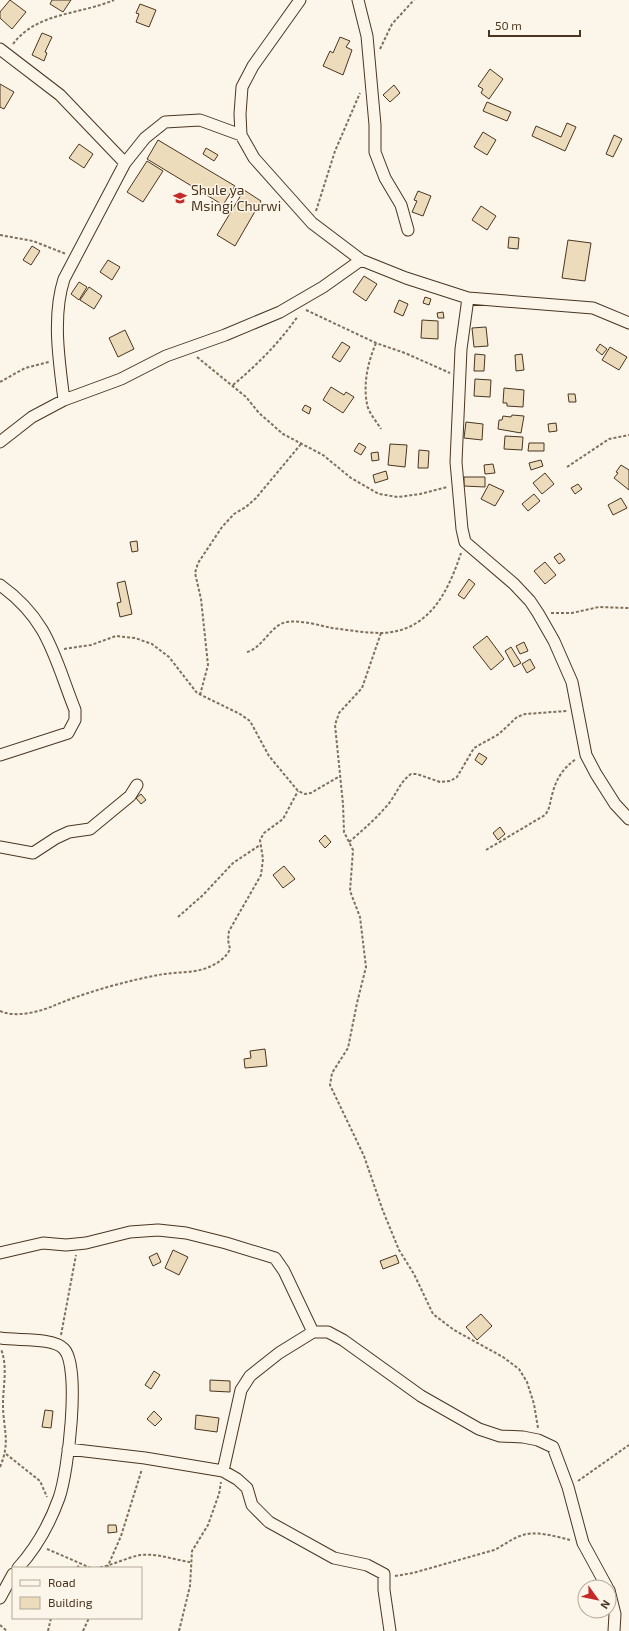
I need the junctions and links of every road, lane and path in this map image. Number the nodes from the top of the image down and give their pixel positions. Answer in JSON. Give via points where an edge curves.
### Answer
{"nodes":[{"id":1,"x":114,"y":0,"type":"edge"},
{"id":2,"x":300,"y":0,"type":"edge"},
{"id":3,"x":358,"y":0,"type":"edge"},
{"id":4,"x":414,"y":0,"type":"edge"},
{"id":5,"x":3,"y":52,"type":"edge"},
{"id":6,"x":379,"y":52,"type":"dead end"},
{"id":7,"x":369,"y":74,"type":"junction"},
{"id":8,"x":241,"y":135,"type":"junction"},
{"id":9,"x":125,"y":163,"type":"junction"},
{"id":10,"x":312,"y":223,"type":"junction"},
{"id":11,"x":408,"y":230,"type":"dead end"},
{"id":12,"x":0,"y":235,"type":"edge"},
{"id":13,"x":75,"y":258,"type":"junction"},
{"id":14,"x":361,"y":260,"type":"junction"},
{"id":15,"x":468,"y":298,"type":"junction"},
{"id":16,"x":298,"y":306,"type":"junction"},
{"id":17,"x":629,"y":323,"type":"edge"},
{"id":18,"x":376,"y":343,"type":"junction"},
{"id":19,"x":186,"y":349,"type":"junction"},
{"id":20,"x":59,"y":359,"type":"junction"},
{"id":21,"x":460,"y":378,"type":"junction"},
{"id":22,"x":0,"y":382,"type":"edge"},
{"id":23,"x":233,"y":386,"type":"junction"},
{"id":24,"x":64,"y":400,"type":"junction"},
{"id":25,"x":381,"y":429,"type":"dead end"},
{"id":26,"x":629,"y":435,"type":"edge"},
{"id":27,"x":0,"y":442,"type":"edge"},
{"id":28,"x":301,"y":444,"type":"junction"},
{"id":29,"x":567,"y":467,"type":"dead end"},
{"id":30,"x":457,"y":484,"type":"junction"},
{"id":31,"x":465,"y":542,"type":"junction"},
{"id":32,"x":0,"y":585,"type":"edge"},
{"id":33,"x":629,"y":608,"type":"edge"},
{"id":34,"x":538,"y":613,"type":"junction"},
{"id":35,"x":381,"y":633,"type":"junction"},
{"id":36,"x":52,"y":649,"type":"junction"},
{"id":37,"x":247,"y":652,"type":"dead end"},
{"id":38,"x":200,"y":695,"type":"junction"},
{"id":39,"x":578,"y":709,"type":"junction"},
{"id":40,"x":0,"y":755,"type":"edge"},
{"id":41,"x":586,"y":755,"type":"junction"},
{"id":42,"x":340,"y":776,"type":"junction"},
{"id":43,"x":137,"y":785,"type":"dead end"},
{"id":44,"x":298,"y":791,"type":"junction"},
{"id":45,"x":629,"y":819,"type":"edge"},
{"id":46,"x":349,"y":842,"type":"junction"},
{"id":47,"x":260,"y":845,"type":"junction"},
{"id":48,"x":0,"y":847,"type":"edge"},
{"id":49,"x":486,"y":850,"type":"dead end"},
{"id":50,"x":178,"y":917,"type":"dead end"},
{"id":51,"x":0,"y":1011,"type":"edge"},
{"id":52,"x":77,"y":1244,"type":"junction"},
{"id":53,"x":0,"y":1253,"type":"edge"},
{"id":54,"x":313,"y":1332,"type":"junction"},
{"id":55,"x":0,"y":1338,"type":"edge"},
{"id":56,"x":59,"y":1344,"type":"junction"},
{"id":57,"x":0,"y":1348,"type":"edge"},
{"id":58,"x":538,"y":1440,"type":"junction"},
{"id":59,"x":629,"y":1445,"type":"edge"},
{"id":60,"x":68,"y":1449,"type":"junction"},
{"id":61,"x":6,"y":1454,"type":"junction"},
{"id":62,"x":145,"y":1458,"type":"junction"},
{"id":63,"x":0,"y":1467,"type":"edge"},
{"id":64,"x":223,"y":1471,"type":"junction"},
{"id":65,"x":568,"y":1487,"type":"junction"},
{"id":66,"x":53,"y":1511,"type":"junction"},
{"id":67,"x":583,"y":1543,"type":"junction"},
{"id":68,"x":37,"y":1545,"type":"junction"},
{"id":69,"x":190,"y":1562,"type":"junction"},
{"id":70,"x":80,"y":1564,"type":"junction"},
{"id":71,"x":108,"y":1565,"type":"junction"},
{"id":72,"x":19,"y":1567,"type":"edge"},
{"id":73,"x":78,"y":1567,"type":"edge"},
{"id":74,"x":88,"y":1567,"type":"edge"},
{"id":75,"x":99,"y":1567,"type":"edge"},
{"id":76,"x":384,"y":1574,"type":"junction"},
{"id":77,"x":12,"y":1576,"type":"edge"},
{"id":78,"x":603,"y":1579,"type":"edge"},
{"id":79,"x":0,"y":1598,"type":"edge"},
{"id":80,"x":52,"y":1619,"type":"edge"},
{"id":81,"x":89,"y":1619,"type":"edge"},
{"id":82,"x":615,"y":1619,"type":"edge"},
{"id":83,"x":0,"y":1625,"type":"edge"},
{"id":84,"x":7,"y":1631,"type":"edge"},
{"id":85,"x":48,"y":1631,"type":"edge"},
{"id":86,"x":83,"y":1631,"type":"edge"},
{"id":87,"x":179,"y":1631,"type":"edge"},
{"id":88,"x":390,"y":1631,"type":"edge"},
{"id":89,"x":614,"y":1631,"type":"edge"}],
"edges":[{"from":1,"to":5,"type":"path","via":[[32,26],[20,34]]},
{"from":2,"to":8,"type":"street","via":[[267,45],[242,87]]},
{"from":3,"to":7,"type":"street","via":[[366,36]]},
{"from":4,"to":6,"type":"path","via":[[392,24]]},
{"from":5,"to":9,"type":"street","via":[[60,95]]},
{"from":7,"to":10,"type":"path","via":[[335,151]]},
{"from":7,"to":11,"type":"street","via":[[375,125],[375,152],[385,178],[401,205]]},
{"from":8,"to":9,"type":"street","via":[[200,120],[165,122],[145,138]]},
{"from":8,"to":10,"type":"street","via":[[254,158]]},
{"from":9,"to":13,"type":"street"},
{"from":10,"to":14,"type":"street"},
{"from":12,"to":13,"type":"path","via":[[33,241]]},
{"from":13,"to":20,"type":"street","via":[[60,291]]},
{"from":14,"to":15,"type":"street"},
{"from":14,"to":16,"type":"street"},
{"from":15,"to":17,"type":"street","via":[[593,308]]},
{"from":15,"to":21,"type":"street"},
{"from":16,"to":18,"type":"path"},
{"from":16,"to":19,"type":"street"},
{"from":16,"to":23,"type":"path","via":[[274,348]]},
{"from":18,"to":21,"type":"path"},
{"from":18,"to":25,"type":"path","via":[[368,362],[367,406]]},
{"from":19,"to":23,"type":"path"},
{"from":19,"to":24,"type":"street","via":[[166,356],[121,379]]},
{"from":20,"to":22,"type":"path","via":[[24,368]]},
{"from":20,"to":24,"type":"street"},
{"from":21,"to":30,"type":"street"},
{"from":23,"to":28,"type":"path","via":[[283,434]]},
{"from":24,"to":27,"type":"street","via":[[32,417]]},
{"from":26,"to":29,"type":"path","via":[[609,439]]},
{"from":28,"to":30,"type":"path","via":[[323,455],[351,478],[379,494],[398,497]]},
{"from":28,"to":38,"type":"path","via":[[256,498],[246,508],[234,514],[222,527],[198,563],[195,573],[201,599],[208,664]]},
{"from":30,"to":31,"type":"street"},
{"from":31,"to":34,"type":"street","via":[[514,584]]},
{"from":31,"to":35,"type":"path","via":[[446,590],[431,612],[418,622]]},
{"from":32,"to":36,"type":"street","via":[[29,610],[42,628]]},
{"from":33,"to":34,"type":"path","via":[[599,607],[572,613]]},
{"from":34,"to":39,"type":"street","via":[[572,682]]},
{"from":35,"to":37,"type":"path","via":[[286,622],[271,632],[255,650]]},
{"from":35,"to":42,"type":"path","via":[[362,688],[339,713],[335,725]]},
{"from":36,"to":38,"type":"path","via":[[91,645],[116,636],[135,638],[152,644],[169,657]]},
{"from":36,"to":40,"type":"street","via":[[75,710],[75,720],[68,733]]},
{"from":38,"to":44,"type":"path","via":[[250,721],[268,756]]},
{"from":39,"to":41,"type":"street"},
{"from":39,"to":46,"type":"path","via":[[517,717],[499,734],[474,748],[457,777],[450,782],[440,782],[411,774],[404,779],[377,817]]},
{"from":41,"to":45,"type":"street","via":[[615,804]]},
{"from":41,"to":49,"type":"path","via":[[566,766],[560,773],[544,815]]},
{"from":42,"to":44,"type":"path","via":[[310,793]]},
{"from":42,"to":46,"type":"path","via":[[344,832]]},
{"from":43,"to":48,"type":"street","via":[[130,796],[90,829],[69,832],[33,853]]},
{"from":44,"to":47,"type":"path","via":[[283,819],[264,833]]},
{"from":46,"to":58,"type":"path","via":[[353,850],[350,891],[360,917],[366,967],[348,1048],[332,1073],[330,1085],[364,1156],[399,1250],[433,1314],[454,1330],[503,1357],[519,1369],[527,1382],[534,1404]]},
{"from":47,"to":50,"type":"path","via":[[233,863]]},
{"from":47,"to":51,"type":"path","via":[[263,859],[261,875],[229,931],[230,950],[209,967],[124,984],[45,1010],[26,1013]]},
{"from":52,"to":53,"type":"street","via":[[43,1243]]},
{"from":52,"to":54,"type":"street","via":[[130,1232],[158,1230],[186,1233],[269,1255],[275,1258],[284,1271]]},
{"from":52,"to":56,"type":"path"},
{"from":54,"to":58,"type":"street","via":[[328,1332],[343,1340],[421,1396],[479,1429],[500,1436]]},
{"from":54,"to":64,"type":"street","via":[[279,1353],[250,1376],[241,1390]]},
{"from":55,"to":56,"type":"street"},
{"from":56,"to":60,"type":"street","via":[[71,1360],[73,1402]]},
{"from":57,"to":61,"type":"path","via":[[5,1361],[3,1405],[7,1429]]},
{"from":58,"to":65,"type":"street","via":[[553,1447]]},
{"from":59,"to":65,"type":"path"},
{"from":60,"to":62,"type":"street"},
{"from":60,"to":66,"type":"street","via":[[60,1496]]},
{"from":61,"to":63,"type":"path"},
{"from":61,"to":66,"type":"path","via":[[40,1481]]},
{"from":62,"to":64,"type":"street"},
{"from":62,"to":71,"type":"path","via":[[121,1536]]},
{"from":64,"to":69,"type":"path","via":[[219,1494],[208,1525],[192,1551]]},
{"from":64,"to":76,"type":"street","via":[[247,1488],[252,1505],[269,1522],[334,1558],[367,1565]]},
{"from":65,"to":67,"type":"street"},
{"from":66,"to":68,"type":"street"},
{"from":67,"to":76,"type":"path","via":[[532,1533],[519,1536],[494,1550],[413,1573],[399,1576]]},
{"from":67,"to":78,"type":"street"},
{"from":68,"to":70,"type":"path"},
{"from":68,"to":72,"type":"street"},
{"from":69,"to":71,"type":"path","via":[[142,1555]]},
{"from":69,"to":87,"type":"path","via":[[190,1586]]},
{"from":70,"to":73,"type":"path"},
{"from":70,"to":74,"type":"path"},
{"from":71,"to":75,"type":"path"},
{"from":76,"to":88,"type":"street"},
{"from":77,"to":79,"type":"street"},
{"from":80,"to":85,"type":"path"},
{"from":81,"to":86,"type":"path"},
{"from":82,"to":89,"type":"street"},
{"from":83,"to":84,"type":"path"}]}
